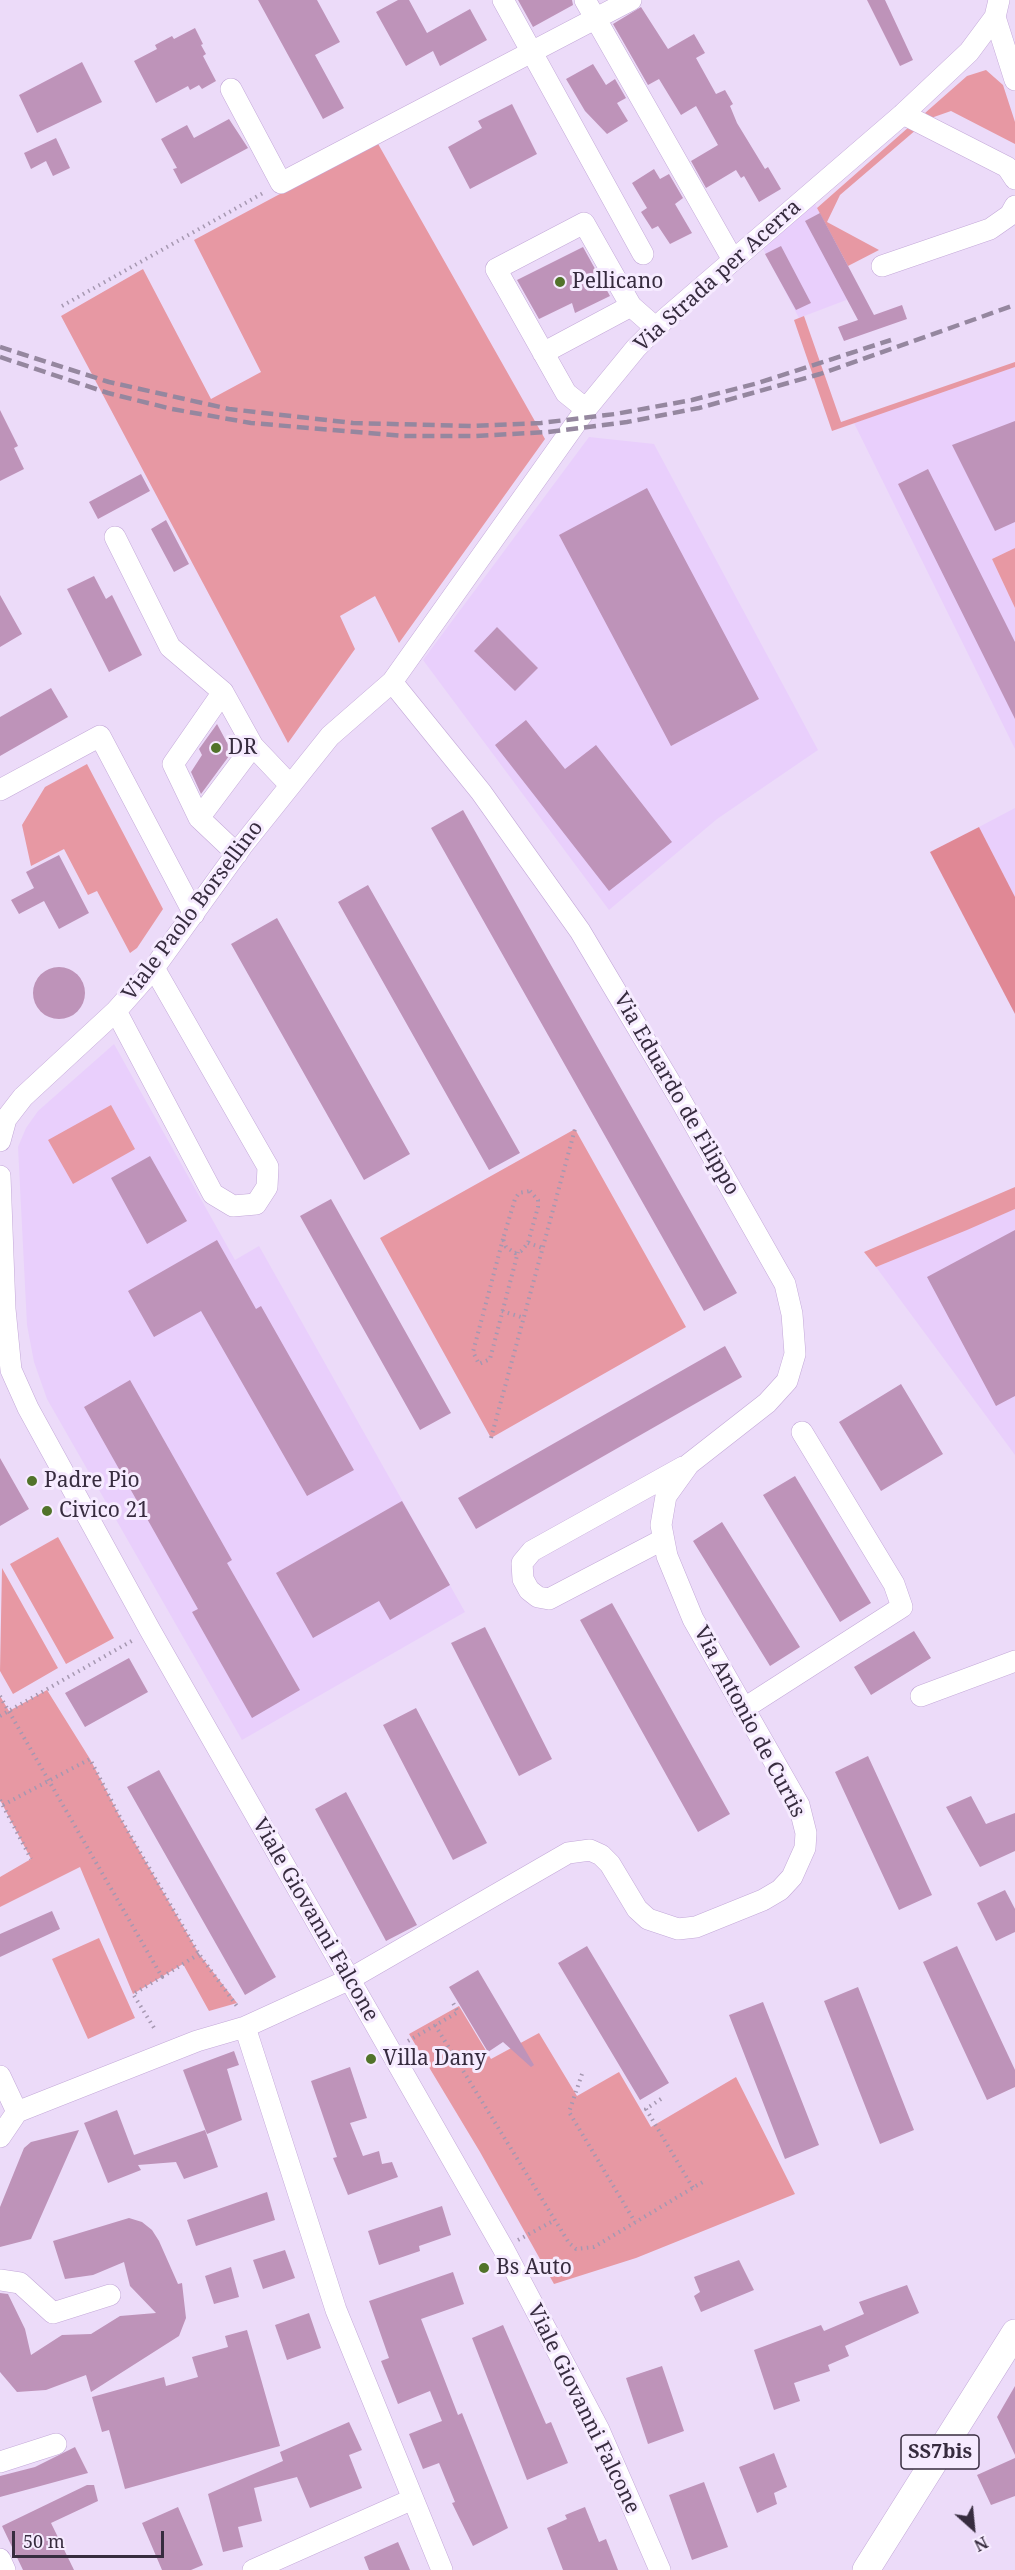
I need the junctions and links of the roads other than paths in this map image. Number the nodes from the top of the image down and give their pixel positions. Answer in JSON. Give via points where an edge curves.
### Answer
{"nodes":[{"id":1,"x":502,"y":0,"type":"edge"},
{"id":2,"x":585,"y":0,"type":"edge"},
{"id":3,"x":631,"y":0,"type":"edge"},
{"id":4,"x":1003,"y":10,"type":"edge"},
{"id":5,"x":596,"y":19,"type":"junction"},
{"id":6,"x":532,"y":51,"type":"junction"},
{"id":7,"x":1015,"y":80,"type":"edge"},
{"id":8,"x":231,"y":88,"type":"dead end"},
{"id":9,"x":903,"y":114,"type":"junction"},
{"id":10,"x":1015,"y":179,"type":"edge"},
{"id":11,"x":1015,"y":206,"type":"edge"},
{"id":12,"x":643,"y":254,"type":"dead end"},
{"id":13,"x":733,"y":260,"type":"junction"},
{"id":14,"x":882,"y":266,"type":"dead end"},
{"id":15,"x":631,"y":306,"type":"junction"},
{"id":16,"x":656,"y":328,"type":"junction"},
{"id":17,"x":543,"y":352,"type":"junction"},
{"id":18,"x":586,"y":409,"type":"junction"},
{"id":19,"x":115,"y":537,"type":"dead end"},
{"id":20,"x":392,"y":682,"type":"junction"},
{"id":21,"x":223,"y":692,"type":"junction"},
{"id":22,"x":252,"y":746,"type":"junction"},
{"id":23,"x":290,"y":785,"type":"junction"},
{"id":24,"x":0,"y":790,"type":"edge"},
{"id":25,"x":199,"y":818,"type":"junction"},
{"id":26,"x":237,"y":854,"type":"junction"},
{"id":27,"x":194,"y":914,"type":"junction"},
{"id":28,"x":154,"y":968,"type":"junction"},
{"id":29,"x":116,"y":1011,"type":"junction"},
{"id":30,"x":0,"y":1141,"type":"edge"},
{"id":31,"x":0,"y":1176,"type":"edge"},
{"id":32,"x":5,"y":1371,"type":"edge"},
{"id":33,"x":801,"y":1432,"type":"dead end"},
{"id":34,"x":689,"y":1464,"type":"junction"},
{"id":35,"x":662,"y":1510,"type":"joint"},
{"id":36,"x":662,"y":1540,"type":"junction"},
{"id":37,"x":1015,"y":1661,"type":"edge"},
{"id":38,"x":921,"y":1696,"type":"dead end"},
{"id":39,"x":743,"y":1709,"type":"junction"},
{"id":40,"x":348,"y":1980,"type":"junction"},
{"id":41,"x":245,"y":2027,"type":"junction"},
{"id":42,"x":0,"y":2076,"type":"edge"},
{"id":43,"x":17,"y":2112,"type":"junction"},
{"id":44,"x":0,"y":2138,"type":"edge"},
{"id":45,"x":0,"y":2280,"type":"edge"},
{"id":46,"x":110,"y":2295,"type":"dead end"},
{"id":47,"x":1015,"y":2333,"type":"edge"},
{"id":48,"x":56,"y":2444,"type":"dead end"},
{"id":49,"x":0,"y":2462,"type":"edge"},
{"id":50,"x":413,"y":2499,"type":"junction"},
{"id":51,"x":0,"y":2559,"type":"edge"},
{"id":52,"x":5,"y":2570,"type":"edge"},
{"id":53,"x":253,"y":2570,"type":"edge"},
{"id":54,"x":442,"y":2570,"type":"edge"},
{"id":55,"x":660,"y":2570,"type":"edge"},
{"id":56,"x":866,"y":2570,"type":"edge"}],
"edges":[{"from":1,"to":6,"type":"street"},
{"from":2,"to":5,"type":"street"},
{"from":3,"to":5,"type":"street"},
{"from":4,"to":7,"type":"street"},
{"from":4,"to":9,"type":"street","name":"Via Strada per Acerra","via":[[969,51]]},
{"from":5,"to":6,"type":"street"},
{"from":5,"to":13,"type":"street"},
{"from":6,"to":8,"type":"street","via":[[281,183]]},
{"from":6,"to":12,"type":"street"},
{"from":9,"to":10,"type":"street","via":[[1006,166]]},
{"from":9,"to":13,"type":"street","name":"Via Strada per Acerra"},
{"from":11,"to":14,"type":"street","via":[[1010,215],[990,229]]},
{"from":13,"to":16,"type":"street","name":"Via Strada per Acerra"},
{"from":15,"to":16,"type":"street"},
{"from":15,"to":17,"type":"street"},
{"from":15,"to":17,"type":"street","via":[[584,223],[496,269]]},
{"from":16,"to":18,"type":"street","name":"Via Strada per Acerra"},
{"from":17,"to":18,"type":"street","via":[[566,393]]},
{"from":18,"to":20,"type":"street","name":"Via Strada per Acerra"},
{"from":19,"to":21,"type":"street","via":[[170,647]]},
{"from":20,"to":23,"type":"street","name":"Viale Paolo Borsellino","via":[[330,736]]},
{"from":20,"to":34,"type":"street","name":"Via Eduardo de Filippo","via":[[481,792],[580,931],[785,1284],[795,1354],[787,1381],[767,1403]]},
{"from":21,"to":22,"type":"street"},
{"from":21,"to":25,"type":"street","via":[[173,764]]},
{"from":22,"to":23,"type":"street"},
{"from":22,"to":25,"type":"street"},
{"from":23,"to":26,"type":"street","name":"Viale Paolo Borsellino"},
{"from":24,"to":27,"type":"street","via":[[100,736]]},
{"from":25,"to":26,"type":"street"},
{"from":26,"to":27,"type":"street","name":"Viale Paolo Borsellino"},
{"from":27,"to":28,"type":"street","name":"Viale Paolo Borsellino"},
{"from":28,"to":29,"type":"street","name":"Viale Paolo Borsellino"},
{"from":28,"to":29,"type":"street","via":[[268,1167],[267,1187],[256,1204],[233,1206],[213,1194]]},
{"from":29,"to":30,"type":"street","name":"Viale Paolo Borsellino","via":[[23,1097],[6,1119]]},
{"from":31,"to":32,"type":"street"},
{"from":32,"to":40,"type":"street","name":"Viale Giovanni Falcone"},
{"from":33,"to":39,"type":"street","via":[[894,1584],[902,1607]]},
{"from":34,"to":35,"type":"street","name":"Via Eduardo de Filippo","via":[[675,1480]]},
{"from":34,"to":36,"type":"street","via":[[532,1551],[522,1563],[523,1579],[538,1597],[549,1599]]},
{"from":35,"to":36,"type":"street","name":"Via Antonio de Curtis"},
{"from":36,"to":39,"type":"street","name":"Via Antonio de Curtis","via":[[693,1619]]},
{"from":37,"to":38,"type":"street"},
{"from":39,"to":40,"type":"street","name":"Via Antonio de Curtis","via":[[803,1818],[805,1848],[792,1877],[780,1890],[696,1927],[678,1929],[648,1919],[637,1909],[610,1864],[590,1850],[579,1849]]},
{"from":40,"to":41,"type":"street"},
{"from":40,"to":55,"type":"street","name":"Viale Giovanni Falcone","via":[[503,2248],[599,2430]]},
{"from":41,"to":43,"type":"street","via":[[197,2041]]},
{"from":41,"to":50,"type":"street","via":[[336,2310]]},
{"from":42,"to":43,"type":"street"},
{"from":43,"to":44,"type":"street"},
{"from":45,"to":46,"type":"street","via":[[20,2283],[53,2313]]},
{"from":47,"to":56,"type":"main road","number":"SS7bis"},
{"from":48,"to":49,"type":"street"},
{"from":50,"to":53,"type":"street"},
{"from":50,"to":54,"type":"street"},
{"from":51,"to":52,"type":"street"}]}
